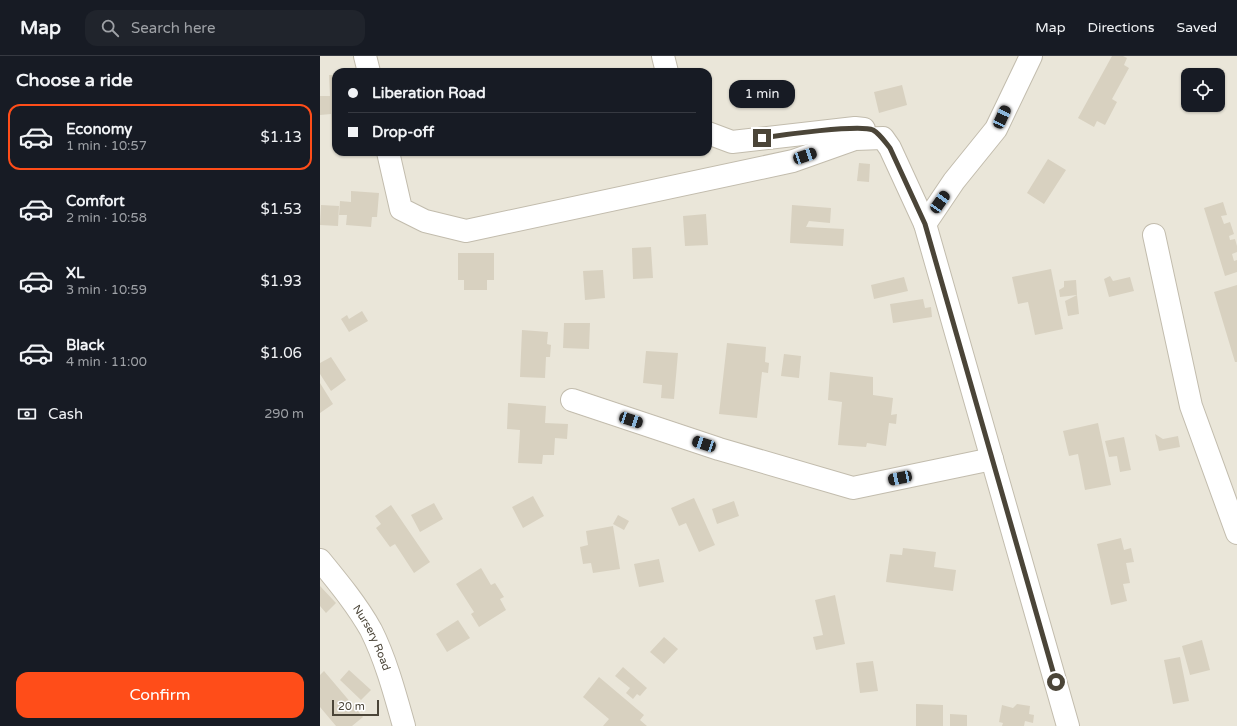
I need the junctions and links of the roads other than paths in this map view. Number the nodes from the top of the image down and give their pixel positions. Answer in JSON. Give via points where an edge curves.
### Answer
{"nodes":[{"id":1,"x":365,"y":56,"type":"edge"},
{"id":2,"x":664,"y":56,"type":"edge"},
{"id":3,"x":1031,"y":56,"type":"edge"},
{"id":4,"x":368,"y":68,"type":"edge"},
{"id":5,"x":666,"y":68,"type":"edge"},
{"id":6,"x":712,"y":134,"type":"edge"},
{"id":7,"x":883,"y":138,"type":"junction"},
{"id":8,"x":389,"y":156,"type":"edge"},
{"id":9,"x":925,"y":224,"type":"junction"},
{"id":10,"x":1154,"y":235,"type":"dead end"},
{"id":11,"x":572,"y":400,"type":"dead end"},
{"id":12,"x":992,"y":459,"type":"junction"},
{"id":13,"x":1237,"y":533,"type":"edge"},
{"id":14,"x":320,"y":560,"type":"edge"},
{"id":15,"x":404,"y":726,"type":"edge"},
{"id":16,"x":1068,"y":726,"type":"edge"}],
"edges":[{"from":1,"to":4,"type":"street"},
{"from":2,"to":5,"type":"street"},
{"from":3,"to":9,"type":"street","via":[[996,129],[954,181]]},
{"from":6,"to":7,"type":"street","via":[[732,142],[855,128],[872,130]]},
{"from":7,"to":8,"type":"street","via":[[855,139],[793,160],[466,231],[425,222],[401,209]]},
{"from":7,"to":9,"type":"street"},
{"from":9,"to":12,"type":"street"},
{"from":10,"to":13,"type":"street","via":[[1191,406]]},
{"from":11,"to":12,"type":"street","via":[[719,449],[853,488]]},
{"from":12,"to":16,"type":"street"},
{"from":14,"to":15,"type":"street","name":"Nursery Road","via":[[370,630],[391,679]]}]}
